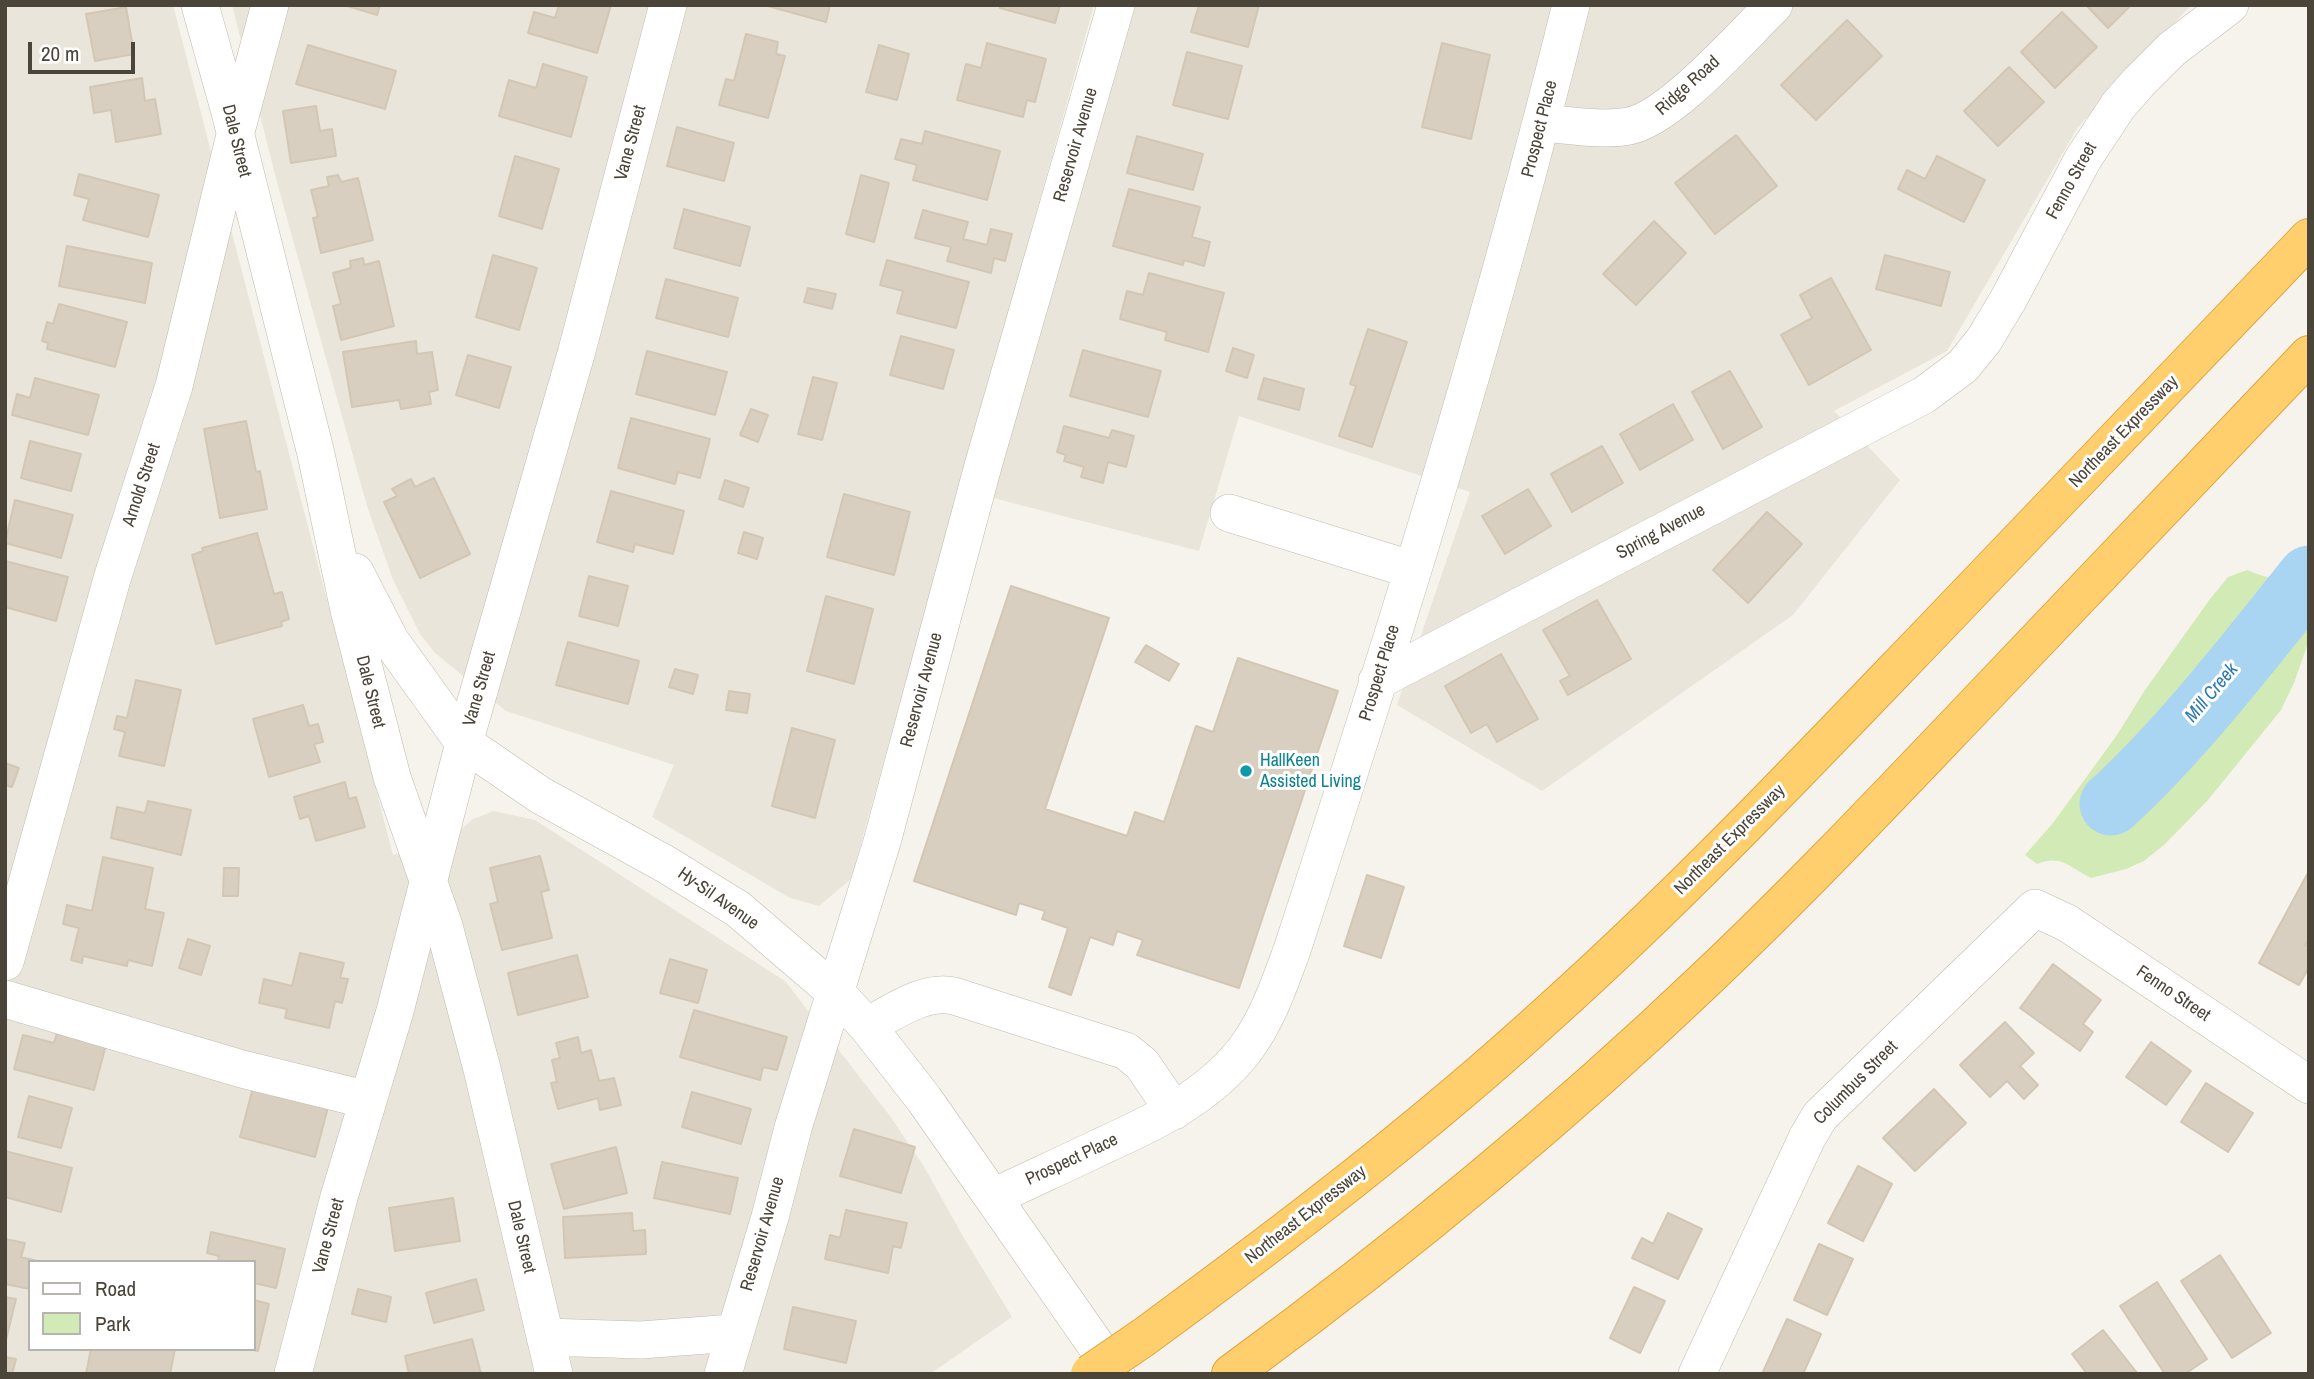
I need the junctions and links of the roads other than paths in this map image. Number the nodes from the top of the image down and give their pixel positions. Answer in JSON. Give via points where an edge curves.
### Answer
{"nodes":[{"id":1,"x":200,"y":5,"type":"edge"},
{"id":2,"x":271,"y":5,"type":"edge"},
{"id":3,"x":668,"y":5,"type":"edge"},
{"id":4,"x":1116,"y":5,"type":"edge"},
{"id":5,"x":1571,"y":5,"type":"edge"},
{"id":6,"x":1774,"y":5,"type":"edge"},
{"id":7,"x":2230,"y":5,"type":"edge"},
{"id":8,"x":1542,"y":123,"type":"junction"},
{"id":9,"x":235,"y":135,"type":"junction"},
{"id":10,"x":2309,"y":238,"type":"edge"},
{"id":11,"x":2309,"y":355,"type":"edge"},
{"id":12,"x":1944,"y":382,"type":"joint"},
{"id":13,"x":325,"y":498,"type":"junction"},
{"id":14,"x":1229,"y":513,"type":"dead end"},
{"id":15,"x":1413,"y":570,"type":"junction"},
{"id":16,"x":1377,"y":681,"type":"junction"},
{"id":17,"x":464,"y":743,"type":"junction"},
{"id":18,"x":428,"y":880,"type":"junction"},
{"id":19,"x":2035,"y":908,"type":"joint"},
{"id":20,"x":5,"y":962,"type":"edge"},
{"id":21,"x":836,"y":993,"type":"junction"},
{"id":22,"x":5,"y":999,"type":"edge"},
{"id":23,"x":867,"y":1026,"type":"junction"},
{"id":24,"x":2309,"y":1085,"type":"edge"},
{"id":25,"x":368,"y":1100,"type":"junction"},
{"id":26,"x":1174,"y":1111,"type":"junction"},
{"id":27,"x":994,"y":1197,"type":"junction"},
{"id":28,"x":733,"y":1333,"type":"junction"},
{"id":29,"x":545,"y":1337,"type":"junction"},
{"id":30,"x":293,"y":1374,"type":"edge"},
{"id":31,"x":554,"y":1374,"type":"edge"},
{"id":32,"x":723,"y":1374,"type":"edge"},
{"id":33,"x":1090,"y":1374,"type":"edge"},
{"id":34,"x":1116,"y":1374,"type":"edge"},
{"id":35,"x":1231,"y":1374,"type":"edge"},
{"id":36,"x":1697,"y":1374,"type":"edge"}],
"edges":[{"from":1,"to":9,"type":"street","name":"Dale Street"},
{"from":2,"to":9,"type":"street","name":"Arnold Street"},
{"from":3,"to":17,"type":"street","name":"Vane Street","via":[[576,354]]},
{"from":4,"to":21,"type":"street","name":"Reservoir Avenue"},
{"from":5,"to":8,"type":"street","name":"Prospect Place"},
{"from":6,"to":8,"type":"street","name":"Ridge Road","via":[[1681,96],[1642,123],[1615,128]]},
{"from":7,"to":12,"type":"street","name":"Fenno Street","via":[[2162,59],[2109,119],[2082,159],[1992,328]]},
{"from":8,"to":15,"type":"street","name":"Prospect Place"},
{"from":9,"to":13,"type":"street","name":"Dale Street"},
{"from":9,"to":20,"type":"street","name":"Arnold Street","via":[[174,386],[112,579]]},
{"from":10,"to":33,"type":"highway","name":"Northeast Expressway","bridge":true,"via":[[1821,749],[1630,939],[1440,1108],[1248,1260]]},
{"from":11,"to":35,"type":"highway","via":[[1709,977],[1613,1066],[1413,1237]]},
{"from":12,"to":16,"type":"street","name":"Spring Avenue"},
{"from":13,"to":17,"type":"street","name":"Hy-Sil Avenue","via":[[359,584],[390,640]]},
{"from":13,"to":18,"type":"street","name":"Dale Street","via":[[392,777]]},
{"from":14,"to":15,"type":"street"},
{"from":15,"to":16,"type":"street","name":"Prospect Place"},
{"from":16,"to":26,"type":"street","name":"Prospect Place","via":[[1269,1010],[1244,1051],[1223,1074]]},
{"from":17,"to":18,"type":"street","name":"Vane Street"},
{"from":17,"to":21,"type":"street","name":"Hy-Sil Avenue","via":[[540,795],[667,864],[738,909]]},
{"from":18,"to":25,"type":"street","name":"Vane Street"},
{"from":18,"to":29,"type":"street","name":"Dale Street","via":[[482,1069]]},
{"from":19,"to":24,"type":"street","name":"Fenno Street","via":[[2067,923]]},
{"from":19,"to":36,"type":"street","name":"Columbus Street","via":[[1813,1126]]},
{"from":21,"to":23,"type":"street","name":"Hy-Sil Avenue"},
{"from":21,"to":28,"type":"street","name":"Reservoir Avenue"},
{"from":22,"to":25,"type":"street","via":[[229,1066]]},
{"from":23,"to":26,"type":"street","via":[[928,996],[954,996],[1126,1051],[1142,1064]]},
{"from":23,"to":27,"type":"street","name":"Hy-Sil Avenue"},
{"from":25,"to":30,"type":"street","name":"Vane Street"},
{"from":26,"to":27,"type":"street","name":"Prospect Place"},
{"from":27,"to":34,"type":"street","name":"Hy-Sil Avenue"},
{"from":28,"to":29,"type":"street","via":[[641,1340]]},
{"from":28,"to":32,"type":"street","name":"Reservoir Avenue"},
{"from":29,"to":31,"type":"street","name":"Dale Street"}]}
